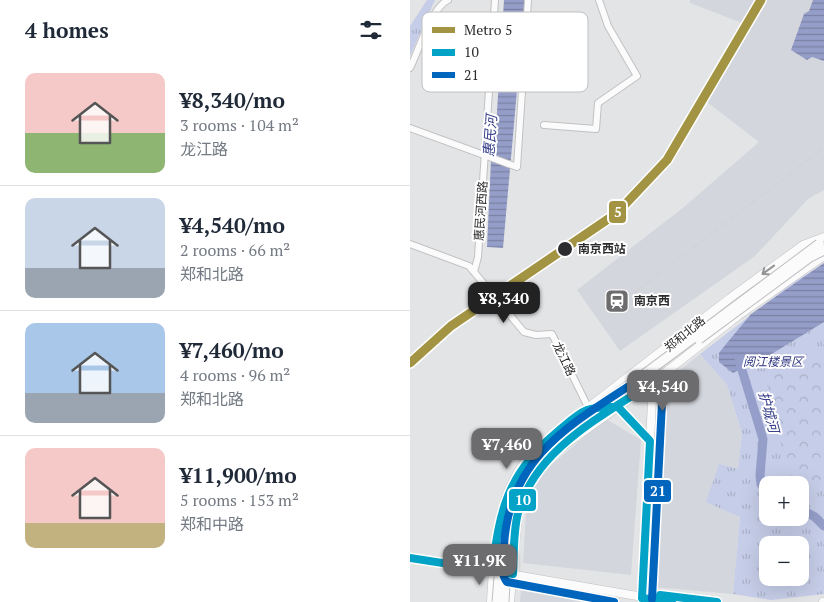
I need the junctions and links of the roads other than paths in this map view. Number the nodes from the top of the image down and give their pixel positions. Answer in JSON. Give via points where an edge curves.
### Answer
{"nodes":[{"id":1,"x":448,"y":0,"type":"edge"},
{"id":2,"x":599,"y":0,"type":"edge"},
{"id":3,"x":434,"y":12,"type":"edge"},
{"id":4,"x":422,"y":40,"type":"edge"},
{"id":5,"x":410,"y":68,"type":"edge"},
{"id":6,"x":490,"y":92,"type":"edge"},
{"id":7,"x":521,"y":92,"type":"edge"},
{"id":8,"x":544,"y":125,"type":"dead end"},
{"id":9,"x":410,"y":128,"type":"edge"},
{"id":10,"x":486,"y":156,"type":"junction"},
{"id":11,"x":822,"y":243,"type":"edge"},
{"id":12,"x":410,"y":244,"type":"edge"},
{"id":13,"x":824,"y":256,"type":"edge"},
{"id":14,"x":474,"y":272,"type":"junction"},
{"id":15,"x":642,"y":368,"type":"junction"},
{"id":16,"x":653,"y":382,"type":"junction"},
{"id":17,"x":588,"y":407,"type":"junction"},
{"id":18,"x":618,"y":407,"type":"junction"},
{"id":19,"x":650,"y":441,"type":"junction"},
{"id":20,"x":410,"y":558,"type":"edge"},
{"id":21,"x":492,"y":572,"type":"junction"},
{"id":22,"x":512,"y":574,"type":"junction"},
{"id":23,"x":642,"y":597,"type":"edge"},
{"id":24,"x":491,"y":602,"type":"edge"},
{"id":25,"x":497,"y":602,"type":"edge"},
{"id":26,"x":504,"y":602,"type":"edge"},
{"id":27,"x":510,"y":602,"type":"edge"},
{"id":28,"x":672,"y":602,"type":"edge"},
{"id":29,"x":717,"y":602,"type":"edge"}],
"edges":[{"from":1,"to":3,"type":"street"},
{"from":2,"to":8,"type":"street","via":[[608,26],[637,76],[598,103],[596,129]]},
{"from":4,"to":5,"type":"street"},
{"from":6,"to":10,"type":"street","name":"惠民河西路"},
{"from":7,"to":10,"type":"street","via":[[515,166]]},
{"from":9,"to":10,"type":"street"},
{"from":10,"to":14,"type":"street","name":"惠民河西路"},
{"from":11,"to":15,"type":"main road","name":"郑和北路","one_way":true,"via":[[804,245],[737,292]]},
{"from":11,"to":25,"type":"highway","bridge":true,"via":[[554,438],[529,462],[508,506]]},
{"from":11,"to":26,"type":"highway","bridge":true,"via":[[810,257],[546,452],[527,477],[514,508]]},
{"from":12,"to":14,"type":"street","name":"龙江路","via":[[469,266]]},
{"from":13,"to":16,"type":"main road","name":"郑和北路","via":[[739,315]]},
{"from":14,"to":17,"type":"street","name":"龙江路","via":[[524,332],[552,334]]},
{"from":15,"to":16,"type":"main road"},
{"from":15,"to":17,"type":"main road","name":"郑和北路"},
{"from":16,"to":18,"type":"main road","name":"郑和北路"},
{"from":16,"to":19,"type":"main road"},
{"from":17,"to":18,"type":"street"},
{"from":17,"to":21,"type":"main road","name":"郑和北路","via":[[538,447],[514,480],[501,514]]},
{"from":18,"to":19,"type":"street"},
{"from":18,"to":22,"type":"main road","name":"郑和北路","via":[[548,457],[535,476],[518,513]]},
{"from":19,"to":23,"type":"main road"},
{"from":20,"to":21,"type":"main road"},
{"from":21,"to":22,"type":"main road"},
{"from":21,"to":24,"type":"main road","name":"郑和北路"},
{"from":22,"to":23,"type":"main road"},
{"from":22,"to":27,"type":"main road","name":"郑和北路"},
{"from":23,"to":28,"type":"main road"},
{"from":23,"to":29,"type":"main road"}]}
